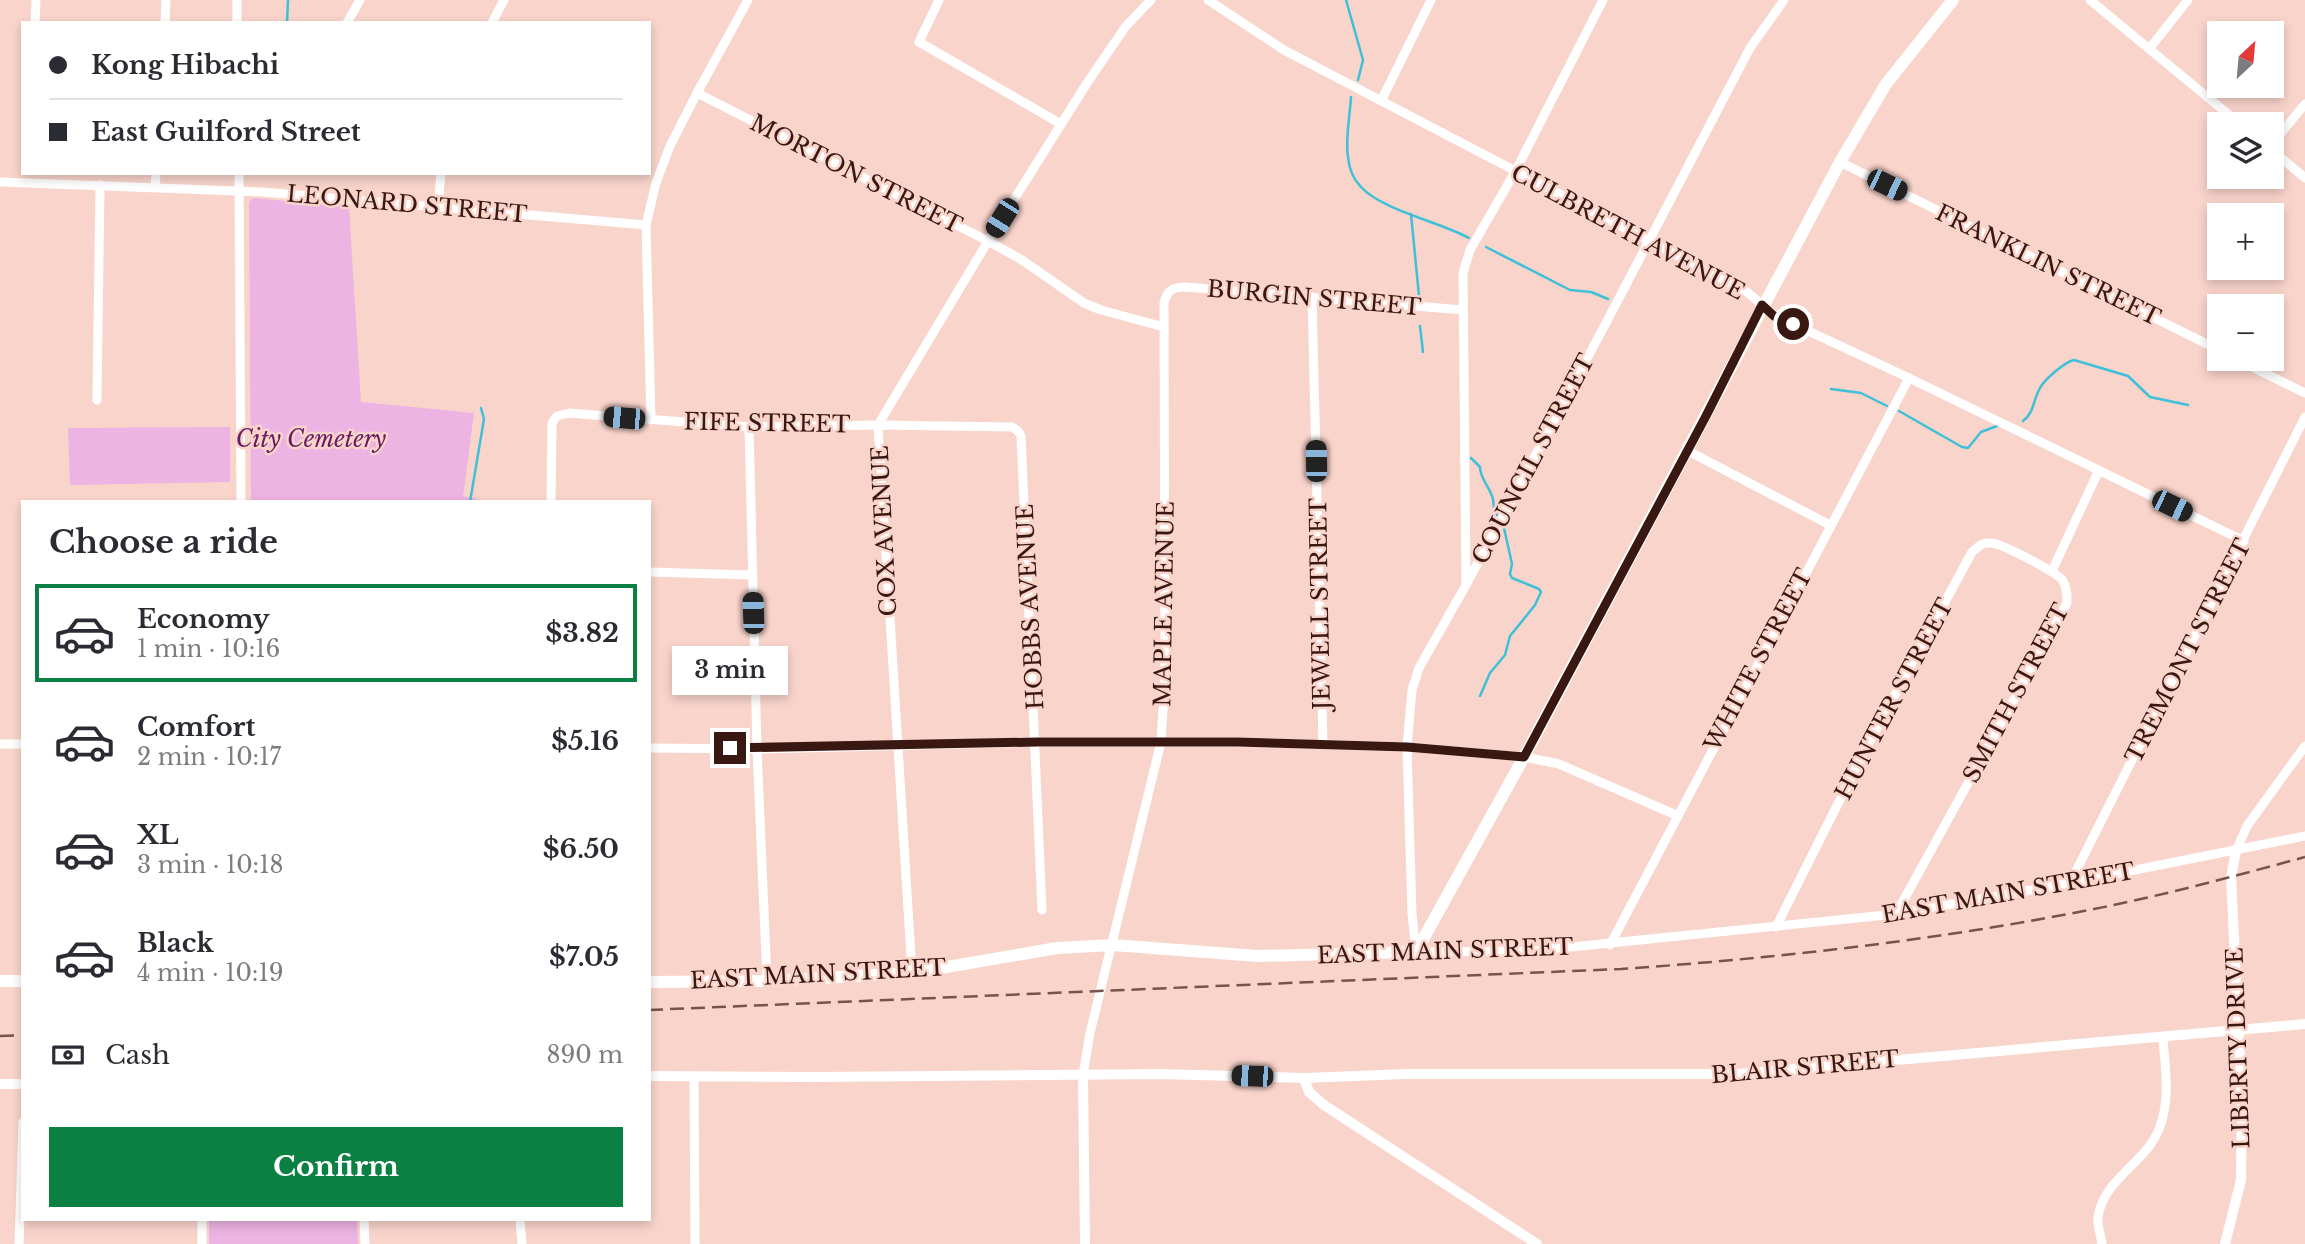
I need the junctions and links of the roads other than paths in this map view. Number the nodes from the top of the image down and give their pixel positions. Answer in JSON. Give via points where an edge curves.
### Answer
{"nodes":[{"id":1,"x":36,"y":0,"type":"edge"},
{"id":2,"x":166,"y":0,"type":"edge"},
{"id":3,"x":237,"y":0,"type":"edge"},
{"id":4,"x":360,"y":0,"type":"edge"},
{"id":5,"x":505,"y":0,"type":"edge"},
{"id":6,"x":748,"y":0,"type":"edge"},
{"id":7,"x":939,"y":0,"type":"edge"},
{"id":8,"x":1151,"y":0,"type":"edge"},
{"id":9,"x":1208,"y":0,"type":"edge"},
{"id":10,"x":1432,"y":0,"type":"edge"},
{"id":11,"x":1603,"y":0,"type":"edge"},
{"id":12,"x":1784,"y":0,"type":"edge"},
{"id":13,"x":1953,"y":0,"type":"edge"},
{"id":14,"x":2090,"y":0,"type":"edge"},
{"id":15,"x":2188,"y":0,"type":"edge"},
{"id":16,"x":35,"y":21,"type":"edge"},
{"id":17,"x":165,"y":21,"type":"edge"},
{"id":18,"x":237,"y":21,"type":"edge"},
{"id":19,"x":348,"y":21,"type":"edge"},
{"id":20,"x":493,"y":21,"type":"edge"},
{"id":21,"x":2149,"y":49,"type":"junction"},
{"id":22,"x":697,"y":93,"type":"junction"},
{"id":23,"x":1381,"y":101,"type":"junction"},
{"id":24,"x":2305,"y":104,"type":"edge"},
{"id":25,"x":2225,"y":112,"type":"edge"},
{"id":26,"x":1061,"y":124,"type":"junction"},
{"id":27,"x":2284,"y":129,"type":"edge"},
{"id":28,"x":2284,"y":160,"type":"edge"},
{"id":29,"x":1840,"y":162,"type":"junction"},
{"id":30,"x":1515,"y":172,"type":"junction"},
{"id":31,"x":156,"y":175,"type":"edge"},
{"id":32,"x":239,"y":175,"type":"edge"},
{"id":33,"x":441,"y":175,"type":"edge"},
{"id":34,"x":28,"y":178,"type":"edge"},
{"id":35,"x":2305,"y":178,"type":"edge"},
{"id":36,"x":0,"y":182,"type":"edge"},
{"id":37,"x":100,"y":186,"type":"junction"},
{"id":38,"x":155,"y":187,"type":"junction"},
{"id":39,"x":240,"y":191,"type":"junction"},
{"id":40,"x":438,"y":206,"type":"junction"},
{"id":41,"x":646,"y":225,"type":"junction"},
{"id":42,"x":988,"y":241,"type":"junction"},
{"id":43,"x":1649,"y":242,"type":"junction"},
{"id":44,"x":1167,"y":292,"type":"joint"},
{"id":45,"x":1312,"y":297,"type":"junction"},
{"id":46,"x":1762,"y":305,"type":"junction"},
{"id":47,"x":1463,"y":310,"type":"junction"},
{"id":48,"x":1164,"y":327,"type":"junction"},
{"id":49,"x":2207,"y":344,"type":"edge"},
{"id":50,"x":2260,"y":371,"type":"edge"},
{"id":51,"x":1909,"y":377,"type":"junction"},
{"id":52,"x":2305,"y":393,"type":"edge"},
{"id":53,"x":97,"y":400,"type":"dead end"},
{"id":54,"x":2305,"y":417,"type":"edge"},
{"id":55,"x":651,"y":420,"type":"junction"},
{"id":56,"x":878,"y":425,"type":"junction"},
{"id":57,"x":749,"y":428,"type":"junction"},
{"id":58,"x":1018,"y":431,"type":"joint"},
{"id":59,"x":1688,"y":451,"type":"junction"},
{"id":60,"x":2099,"y":470,"type":"junction"},
{"id":61,"x":241,"y":500,"type":"edge"},
{"id":62,"x":551,"y":500,"type":"edge"},
{"id":63,"x":1830,"y":525,"type":"junction"},
{"id":64,"x":2244,"y":541,"type":"junction"},
{"id":65,"x":2052,"y":571,"type":"junction"},
{"id":66,"x":651,"y":572,"type":"edge"},
{"id":67,"x":752,"y":575,"type":"junction"},
{"id":68,"x":1466,"y":585,"type":"junction"},
{"id":69,"x":1037,"y":742,"type":"junction"},
{"id":70,"x":1161,"y":742,"type":"junction"},
{"id":71,"x":0,"y":744,"type":"edge"},
{"id":72,"x":21,"y":744,"type":"edge"},
{"id":73,"x":1323,"y":744,"type":"junction"},
{"id":74,"x":897,"y":746,"type":"junction"},
{"id":75,"x":2305,"y":746,"type":"edge"},
{"id":76,"x":1407,"y":747,"type":"junction"},
{"id":77,"x":651,"y":748,"type":"edge"},
{"id":78,"x":757,"y":749,"type":"junction"},
{"id":79,"x":1524,"y":757,"type":"junction"},
{"id":80,"x":1676,"y":815,"type":"junction"},
{"id":81,"x":2305,"y":836,"type":"edge"},
{"id":82,"x":2236,"y":851,"type":"junction"},
{"id":83,"x":2070,"y":883,"type":"junction"},
{"id":84,"x":1042,"y":910,"type":"dead end"},
{"id":85,"x":1896,"y":914,"type":"junction"},
{"id":86,"x":1776,"y":927,"type":"junction"},
{"id":87,"x":1113,"y":945,"type":"junction"},
{"id":88,"x":1610,"y":945,"type":"junction"},
{"id":89,"x":1416,"y":952,"type":"junction"},
{"id":90,"x":912,"y":973,"type":"junction"},
{"id":91,"x":0,"y":981,"type":"edge"},
{"id":92,"x":21,"y":981,"type":"edge"},
{"id":93,"x":767,"y":981,"type":"junction"},
{"id":94,"x":651,"y":982,"type":"edge"},
{"id":95,"x":2305,"y":1024,"type":"edge"},
{"id":96,"x":2237,"y":1031,"type":"junction"},
{"id":97,"x":2163,"y":1038,"type":"junction"},
{"id":98,"x":1083,"y":1075,"type":"junction"},
{"id":99,"x":651,"y":1076,"type":"edge"},
{"id":100,"x":694,"y":1076,"type":"junction"},
{"id":101,"x":1304,"y":1078,"type":"junction"},
{"id":102,"x":0,"y":1084,"type":"edge"},
{"id":103,"x":21,"y":1084,"type":"edge"},
{"id":104,"x":21,"y":1183,"type":"edge"},
{"id":105,"x":202,"y":1221,"type":"edge"},
{"id":106,"x":364,"y":1221,"type":"edge"},
{"id":107,"x":520,"y":1221,"type":"edge"},
{"id":108,"x":19,"y":1244,"type":"edge"},
{"id":109,"x":202,"y":1244,"type":"edge"},
{"id":110,"x":365,"y":1244,"type":"edge"},
{"id":111,"x":522,"y":1244,"type":"edge"},
{"id":112,"x":695,"y":1244,"type":"edge"},
{"id":113,"x":1085,"y":1244,"type":"edge"},
{"id":114,"x":1537,"y":1244,"type":"edge"},
{"id":115,"x":2102,"y":1244,"type":"edge"},
{"id":116,"x":2225,"y":1244,"type":"edge"}],
"edges":[{"from":1,"to":16,"type":"street"},
{"from":2,"to":17,"type":"street"},
{"from":3,"to":18,"type":"street"},
{"from":4,"to":19,"type":"street"},
{"from":5,"to":20,"type":"street"},
{"from":6,"to":22,"type":"street"},
{"from":7,"to":26,"type":"street","via":[[919,43]]},
{"from":8,"to":26,"type":"street","name":"COX AVENUE","via":[[1126,26]]},
{"from":9,"to":23,"type":"street","name":"CULBRETH AVENUE","via":[[1284,50]]},
{"from":10,"to":23,"type":"street"},
{"from":11,"to":30,"type":"street"},
{"from":12,"to":43,"type":"street","name":"COUNCIL STREET","via":[[1750,47]]},
{"from":13,"to":29,"type":"main road","via":[[1886,84]]},
{"from":14,"to":21,"type":"street"},
{"from":15,"to":21,"type":"street"},
{"from":21,"to":25,"type":"street"},
{"from":22,"to":41,"type":"street","via":[[670,146]]},
{"from":22,"to":42,"type":"street","name":"MORTON STREET"},
{"from":23,"to":30,"type":"street","name":"CULBRETH AVENUE"},
{"from":24,"to":27,"type":"street"},
{"from":26,"to":42,"type":"street","name":"COX AVENUE"},
{"from":28,"to":35,"type":"street"},
{"from":29,"to":46,"type":"main road"},
{"from":29,"to":49,"type":"street","name":"FRANKLIN STREET"},
{"from":30,"to":43,"type":"street","name":"CULBRETH AVENUE"},
{"from":30,"to":47,"type":"street","via":[[1470,250],[1463,273]]},
{"from":31,"to":38,"type":"street"},
{"from":32,"to":39,"type":"street"},
{"from":33,"to":40,"type":"street"},
{"from":34,"to":36,"type":"street","name":"LEONARD STREET"},
{"from":34,"to":37,"type":"street","name":"LEONARD STREET"},
{"from":37,"to":38,"type":"street","name":"LEONARD STREET"},
{"from":37,"to":53,"type":"street"},
{"from":38,"to":39,"type":"street","name":"LEONARD STREET"},
{"from":39,"to":40,"type":"street","name":"LEONARD STREET"},
{"from":39,"to":61,"type":"street"},
{"from":40,"to":41,"type":"street","name":"LEONARD STREET"},
{"from":41,"to":55,"type":"street"},
{"from":42,"to":48,"type":"street","name":"MORTON STREET","via":[[1084,303]]},
{"from":42,"to":56,"type":"street","name":"COX AVENUE"},
{"from":43,"to":46,"type":"street","name":"CULBRETH AVENUE","via":[[1747,292]]},
{"from":43,"to":68,"type":"street","name":"COUNCIL STREET"},
{"from":44,"to":45,"type":"street","name":"BURGIN STREET","via":[[1185,287]]},
{"from":44,"to":48,"type":"street","name":"MAPLE AVENUE"},
{"from":45,"to":47,"type":"street","name":"BURGIN STREET"},
{"from":45,"to":73,"type":"street","name":"JEWELL STREET"},
{"from":46,"to":51,"type":"street","name":"CULBRETH AVENUE","via":[[1774,316]]},
{"from":46,"to":59,"type":"main road"},
{"from":47,"to":68,"type":"street"},
{"from":48,"to":70,"type":"street","name":"MAPLE AVENUE","via":[[1165,676]]},
{"from":50,"to":52,"type":"street"},
{"from":51,"to":60,"type":"street","name":"CULBRETH AVENUE"},
{"from":51,"to":63,"type":"street","name":"WHITE STREET"},
{"from":54,"to":64,"type":"street","name":"TREMONT STREET"},
{"from":55,"to":57,"type":"street","name":"FIFE STREET"},
{"from":55,"to":62,"type":"street","name":"FIFE STREET","via":[[569,413],[557,416],[552,423]]},
{"from":56,"to":57,"type":"street","name":"FIFE STREET"},
{"from":56,"to":58,"type":"street","name":"FIFE STREET"},
{"from":56,"to":74,"type":"street","name":"COX AVENUE"},
{"from":57,"to":67,"type":"street"},
{"from":58,"to":69,"type":"street","name":"HOBBS AVENUE"},
{"from":59,"to":63,"type":"street"},
{"from":59,"to":79,"type":"main road"},
{"from":60,"to":64,"type":"street","name":"CULBRETH AVENUE"},
{"from":60,"to":65,"type":"street","name":"SMITH STREET"},
{"from":63,"to":80,"type":"street","name":"WHITE STREET"},
{"from":64,"to":83,"type":"street","name":"TREMONT STREET"},
{"from":65,"to":85,"type":"street","name":"SMITH STREET","via":[[2063,580],[2067,603]]},
{"from":65,"to":86,"type":"street","name":"HUNTER STREET","via":[[1993,542],[1972,552]]},
{"from":66,"to":67,"type":"street"},
{"from":67,"to":78,"type":"street"},
{"from":68,"to":76,"type":"street","name":"COUNCIL STREET","via":[[1419,668],[1412,690]]},
{"from":69,"to":70,"type":"street"},
{"from":69,"to":74,"type":"street"},
{"from":69,"to":84,"type":"street","name":"HOBBS AVENUE"},
{"from":70,"to":73,"type":"street"},
{"from":70,"to":87,"type":"street","name":"MAPLE AVENUE"},
{"from":71,"to":72,"type":"street"},
{"from":73,"to":76,"type":"street"},
{"from":74,"to":78,"type":"street"},
{"from":74,"to":90,"type":"street","name":"COX AVENUE"},
{"from":75,"to":82,"type":"street","via":[[2247,826]]},
{"from":76,"to":79,"type":"street"},
{"from":76,"to":89,"type":"street","name":"COUNCIL STREET"},
{"from":77,"to":78,"type":"street"},
{"from":78,"to":93,"type":"street"},
{"from":79,"to":80,"type":"street","via":[[1559,764]]},
{"from":79,"to":89,"type":"main road"},
{"from":80,"to":88,"type":"street","name":"WHITE STREET"},
{"from":81,"to":82,"type":"street","name":"EAST MAIN STREET"},
{"from":82,"to":83,"type":"street","name":"EAST MAIN STREET"},
{"from":82,"to":96,"type":"street","name":"LIBERTY DRIVE","via":[[2231,877]]},
{"from":83,"to":85,"type":"street","name":"EAST MAIN STREET"},
{"from":85,"to":86,"type":"street","name":"EAST MAIN STREET"},
{"from":86,"to":88,"type":"street","name":"EAST MAIN STREET"},
{"from":87,"to":89,"type":"main road","name":"EAST MAIN STREET","via":[[1257,956]]},
{"from":87,"to":90,"type":"main road","name":"EAST MAIN STREET","via":[[1057,948]]},
{"from":87,"to":98,"type":"street","name":"MAPLE AVENUE"},
{"from":88,"to":89,"type":"street","name":"EAST MAIN STREET"},
{"from":90,"to":93,"type":"main road","name":"EAST MAIN STREET"},
{"from":91,"to":92,"type":"main road"},
{"from":93,"to":94,"type":"main road","name":"EAST MAIN STREET"},
{"from":95,"to":96,"type":"street","name":"BLAIR STREET"},
{"from":96,"to":97,"type":"street","name":"BLAIR STREET"},
{"from":96,"to":116,"type":"street","name":"LIBERTY DRIVE","via":[[2241,1180]]},
{"from":97,"to":101,"type":"street","name":"BLAIR STREET","via":[[1738,1074]]},
{"from":97,"to":115,"type":"street","via":[[2166,1094],[2159,1131],[2103,1200],[2098,1219]]},
{"from":98,"to":100,"type":"street"},
{"from":98,"to":101,"type":"street"},
{"from":98,"to":113,"type":"street"},
{"from":99,"to":100,"type":"street"},
{"from":100,"to":112,"type":"street"},
{"from":101,"to":114,"type":"street","via":[[1309,1092],[1324,1105]]},
{"from":102,"to":103,"type":"street"},
{"from":104,"to":108,"type":"street"},
{"from":105,"to":109,"type":"street"},
{"from":106,"to":110,"type":"street"},
{"from":107,"to":111,"type":"street"}]}
